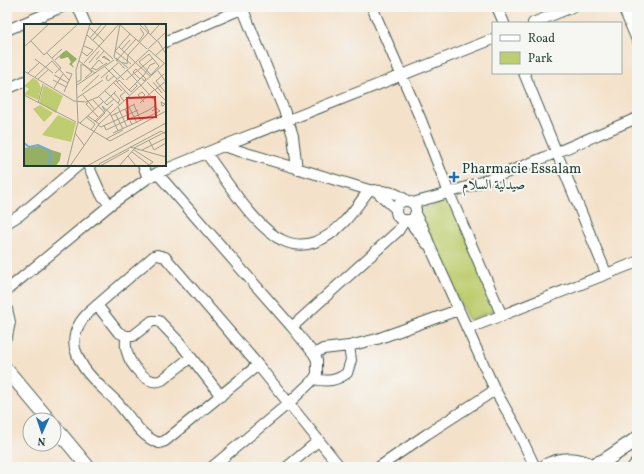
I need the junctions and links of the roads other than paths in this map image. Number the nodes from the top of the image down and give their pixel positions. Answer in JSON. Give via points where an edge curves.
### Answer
{"nodes":[{"id":1,"x":62,"y":7,"type":"edge"},
{"id":2,"x":78,"y":7,"type":"edge"},
{"id":3,"x":243,"y":7,"type":"edge"},
{"id":4,"x":372,"y":7,"type":"edge"},
{"id":5,"x":497,"y":7,"type":"edge"},
{"id":6,"x":572,"y":7,"type":"edge"},
{"id":7,"x":623,"y":7,"type":"edge"},
{"id":8,"x":504,"y":22,"type":"edge"},
{"id":9,"x":535,"y":22,"type":"edge"},
{"id":10,"x":86,"y":24,"type":"edge"},
{"id":11,"x":7,"y":30,"type":"edge"},
{"id":12,"x":492,"y":39,"type":"edge"},
{"id":13,"x":637,"y":40,"type":"edge"},
{"id":14,"x":166,"y":42,"type":"edge"},
{"id":15,"x":524,"y":74,"type":"edge"},
{"id":16,"x":402,"y":76,"type":"junction"},
{"id":17,"x":24,"y":81,"type":"edge"},
{"id":18,"x":7,"y":89,"type":"edge"},
{"id":19,"x":637,"y":118,"type":"edge"},
{"id":20,"x":288,"y":120,"type":"junction"},
{"id":21,"x":224,"y":146,"type":"junction"},
{"id":22,"x":557,"y":152,"type":"junction"},
{"id":23,"x":206,"y":153,"type":"junction"},
{"id":24,"x":78,"y":166,"type":"edge"},
{"id":25,"x":88,"y":166,"type":"edge"},
{"id":26,"x":143,"y":166,"type":"edge"},
{"id":27,"x":297,"y":168,"type":"junction"},
{"id":28,"x":157,"y":173,"type":"junction"},
{"id":29,"x":148,"y":178,"type":"junction"},
{"id":30,"x":372,"y":190,"type":"junction"},
{"id":31,"x":449,"y":193,"type":"junction"},
{"id":32,"x":110,"y":206,"type":"junction"},
{"id":33,"x":396,"y":209,"type":"junction"},
{"id":34,"x":411,"y":211,"type":"junction"},
{"id":35,"x":7,"y":223,"type":"edge"},
{"id":36,"x":637,"y":262,"type":"edge"},
{"id":37,"x":606,"y":274,"type":"junction"},
{"id":38,"x":7,"y":290,"type":"edge"},
{"id":39,"x":97,"y":305,"type":"junction"},
{"id":40,"x":7,"y":309,"type":"edge"},
{"id":41,"x":458,"y":310,"type":"junction"},
{"id":42,"x":502,"y":316,"type":"junction"},
{"id":43,"x":292,"y":327,"type":"junction"},
{"id":44,"x":467,"y":329,"type":"junction"},
{"id":45,"x":7,"y":336,"type":"edge"},
{"id":46,"x":126,"y":336,"type":"junction"},
{"id":47,"x":349,"y":346,"type":"junction"},
{"id":48,"x":314,"y":354,"type":"junction"},
{"id":49,"x":191,"y":357,"type":"junction"},
{"id":50,"x":258,"y":365,"type":"junction"},
{"id":51,"x":7,"y":370,"type":"edge"},
{"id":52,"x":314,"y":379,"type":"junction"},
{"id":53,"x":495,"y":390,"type":"junction"},
{"id":54,"x":221,"y":396,"type":"junction"},
{"id":55,"x":289,"y":403,"type":"junction"},
{"id":56,"x":42,"y":412,"type":"edge"},
{"id":57,"x":62,"y":436,"type":"edge"},
{"id":58,"x":637,"y":439,"type":"edge"},
{"id":59,"x":318,"y":441,"type":"junction"},
{"id":60,"x":637,"y":465,"type":"edge"},
{"id":61,"x":592,"y":466,"type":"edge"},
{"id":62,"x":88,"y":467,"type":"edge"},
{"id":63,"x":212,"y":467,"type":"edge"},
{"id":64,"x":288,"y":467,"type":"edge"},
{"id":65,"x":340,"y":467,"type":"edge"},
{"id":66,"x":379,"y":467,"type":"edge"},
{"id":67,"x":535,"y":467,"type":"edge"},
{"id":68,"x":545,"y":467,"type":"edge"},
{"id":69,"x":634,"y":467,"type":"edge"}],
"edges":[{"from":1,"to":11,"type":"street"},
{"from":2,"to":10,"type":"street"},
{"from":3,"to":14,"type":"street"},
{"from":3,"to":20,"type":"street"},
{"from":4,"to":16,"type":"street"},
{"from":5,"to":8,"type":"street"},
{"from":6,"to":9,"type":"street"},
{"from":7,"to":13,"type":"street"},
{"from":12,"to":16,"type":"street"},
{"from":15,"to":22,"type":"street"},
{"from":16,"to":20,"type":"street"},
{"from":16,"to":31,"type":"street"},
{"from":17,"to":18,"type":"street"},
{"from":19,"to":22,"type":"street"},
{"from":20,"to":21,"type":"street"},
{"from":20,"to":27,"type":"street"},
{"from":21,"to":23,"type":"street"},
{"from":21,"to":27,"type":"street"},
{"from":22,"to":31,"type":"street"},
{"from":22,"to":37,"type":"street"},
{"from":23,"to":28,"type":"street"},
{"from":23,"to":30,"type":"street","via":[[260,223],[271,234],[291,244],[307,245],[324,238],[347,219]]},
{"from":24,"to":35,"type":"street"},
{"from":25,"to":32,"type":"street"},
{"from":26,"to":29,"type":"street"},
{"from":27,"to":30,"type":"street"},
{"from":28,"to":29,"type":"street"},
{"from":28,"to":43,"type":"street"},
{"from":29,"to":32,"type":"street"},
{"from":30,"to":33,"type":"street"},
{"from":30,"to":34,"type":"street","via":[[396,193]]},
{"from":31,"to":34,"type":"street","via":[[437,196]]},
{"from":31,"to":42,"type":"street"},
{"from":32,"to":38,"type":"street"},
{"from":33,"to":34,"type":"street","via":[[397,215]]},
{"from":33,"to":34,"type":"street","via":[[400,203]]},
{"from":34,"to":41,"type":"street"},
{"from":34,"to":43,"type":"street","via":[[398,231]]},
{"from":36,"to":37,"type":"street"},
{"from":37,"to":42,"type":"street"},
{"from":39,"to":46,"type":"street","via":[[118,332]]},
{"from":39,"to":50,"type":"street","via":[[154,256],[165,257]]},
{"from":39,"to":54,"type":"street","via":[[76,329],[75,348],[78,357],[85,369],[150,440],[159,443],[165,441]]},
{"from":40,"to":45,"type":"street","via":[[10,322]]},
{"from":41,"to":44,"type":"street"},
{"from":41,"to":47,"type":"street","via":[[377,339]]},
{"from":42,"to":44,"type":"street"},
{"from":43,"to":48,"type":"street"},
{"from":44,"to":53,"type":"street"},
{"from":46,"to":49,"type":"street","via":[[133,336],[152,321],[159,321]]},
{"from":46,"to":49,"type":"street","via":[[126,351],[129,358],[152,382],[162,380]]},
{"from":47,"to":48,"type":"street","via":[[323,349]]},
{"from":47,"to":52,"type":"street","via":[[351,360],[348,373],[337,380]]},
{"from":48,"to":52,"type":"street","via":[[318,367]]},
{"from":49,"to":54,"type":"street"},
{"from":50,"to":54,"type":"street"},
{"from":50,"to":55,"type":"street"},
{"from":51,"to":56,"type":"street"},
{"from":52,"to":55,"type":"street"},
{"from":53,"to":66,"type":"street"},
{"from":53,"to":67,"type":"street"},
{"from":55,"to":59,"type":"street"},
{"from":55,"to":63,"type":"street"},
{"from":57,"to":62,"type":"street"},
{"from":58,"to":61,"type":"main road"},
{"from":59,"to":64,"type":"street"},
{"from":59,"to":65,"type":"street"},
{"from":60,"to":69,"type":"main road"},
{"from":61,"to":68,"type":"main road","via":[[569,460],[558,461]]}]}
